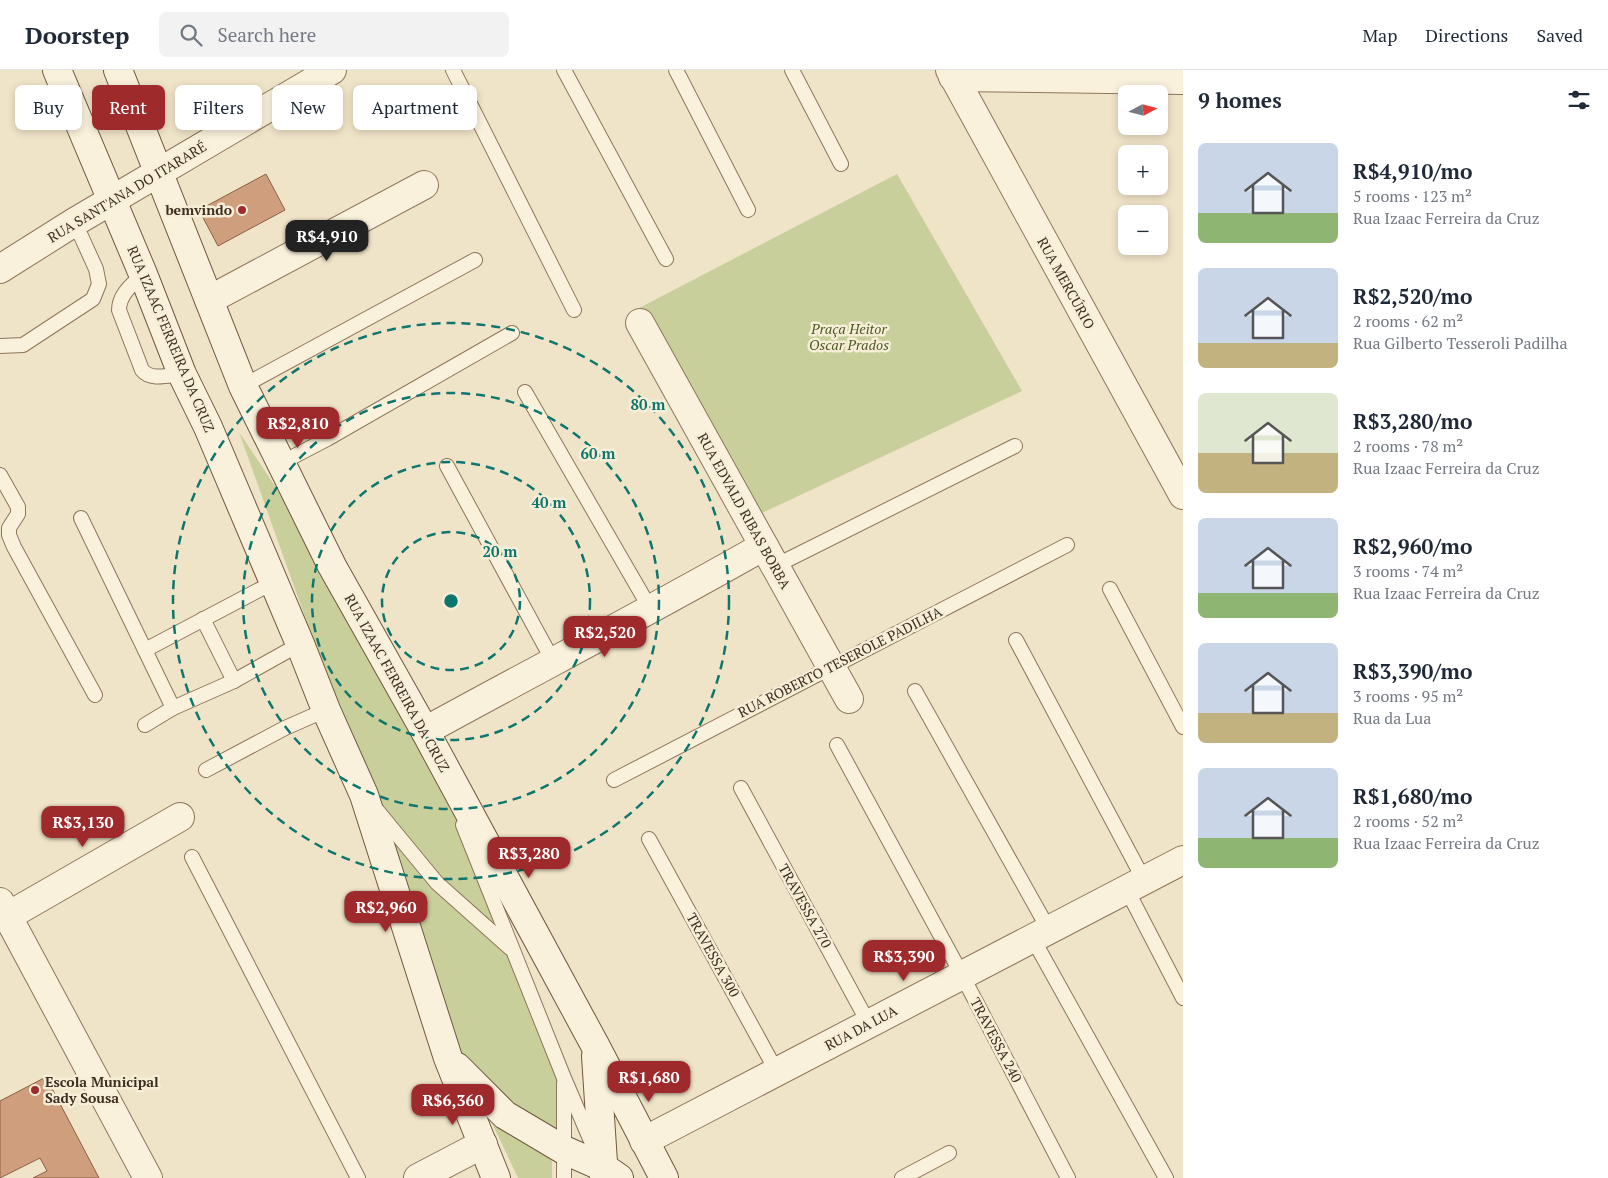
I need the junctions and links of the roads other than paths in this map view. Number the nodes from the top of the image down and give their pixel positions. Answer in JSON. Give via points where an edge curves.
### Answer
{"nodes":[{"id":1,"x":56,"y":70,"type":"edge"},
{"id":2,"x":118,"y":70,"type":"edge"},
{"id":3,"x":332,"y":70,"type":"edge"},
{"id":4,"x":453,"y":70,"type":"edge"},
{"id":5,"x":564,"y":70,"type":"edge"},
{"id":6,"x":676,"y":70,"type":"edge"},
{"id":7,"x":792,"y":70,"type":"edge"},
{"id":8,"x":952,"y":74,"type":"edge"},
{"id":9,"x":1177,"y":82,"type":"edge"},
{"id":10,"x":841,"y":164,"type":"dead end"},
{"id":11,"x":158,"y":174,"type":"junction"},
{"id":12,"x":424,"y":185,"type":"dead end"},
{"id":13,"x":113,"y":201,"type":"junction"},
{"id":14,"x":748,"y":210,"type":"dead end"},
{"id":15,"x":73,"y":223,"type":"junction"},
{"id":16,"x":666,"y":259,"type":"dead end"},
{"id":17,"x":475,"y":260,"type":"dead end"},
{"id":18,"x":0,"y":269,"type":"edge"},
{"id":19,"x":143,"y":274,"type":"junction"},
{"id":20,"x":209,"y":300,"type":"junction"},
{"id":21,"x":574,"y":310,"type":"dead end"},
{"id":22,"x":640,"y":323,"type":"dead end"},
{"id":23,"x":512,"y":333,"type":"dead end"},
{"id":24,"x":0,"y":346,"type":"edge"},
{"id":25,"x":182,"y":374,"type":"junction"},
{"id":26,"x":244,"y":386,"type":"junction"},
{"id":27,"x":525,"y":392,"type":"dead end"},
{"id":28,"x":1015,"y":446,"type":"dead end"},
{"id":29,"x":281,"y":463,"type":"junction"},
{"id":30,"x":447,"y":466,"type":"dead end"},
{"id":31,"x":0,"y":475,"type":"edge"},
{"id":32,"x":1183,"y":495,"type":"edge"},
{"id":33,"x":81,"y":518,"type":"dead end"},
{"id":34,"x":1067,"y":545,"type":"dead end"},
{"id":35,"x":769,"y":556,"type":"junction"},
{"id":36,"x":274,"y":582,"type":"junction"},
{"id":37,"x":1110,"y":589,"type":"dead end"},
{"id":38,"x":651,"y":610,"type":"junction"},
{"id":39,"x":203,"y":619,"type":"junction"},
{"id":40,"x":1016,"y":640,"type":"dead end"},
{"id":41,"x":300,"y":644,"type":"junction"},
{"id":42,"x":145,"y":650,"type":"junction"},
{"id":43,"x":553,"y":661,"type":"junction"},
{"id":44,"x":832,"y":667,"type":"junction"},
{"id":45,"x":234,"y":681,"type":"junction"},
{"id":46,"x":915,"y":691,"type":"dead end"},
{"id":47,"x":95,"y":695,"type":"dead end"},
{"id":48,"x":849,"y":699,"type":"dead end"},
{"id":49,"x":173,"y":708,"type":"junction"},
{"id":50,"x":326,"y":710,"type":"junction"},
{"id":51,"x":145,"y":725,"type":"dead end"},
{"id":52,"x":1183,"y":727,"type":"edge"},
{"id":53,"x":425,"y":731,"type":"junction"},
{"id":54,"x":837,"y":745,"type":"dead end"},
{"id":55,"x":206,"y":770,"type":"dead end"},
{"id":56,"x":614,"y":780,"type":"dead end"},
{"id":57,"x":741,"y":788,"type":"dead end"},
{"id":58,"x":364,"y":795,"type":"junction"},
{"id":59,"x":180,"y":817,"type":"dead end"},
{"id":60,"x":649,"y":839,"type":"dead end"},
{"id":61,"x":192,"y":857,"type":"dead end"},
{"id":62,"x":1183,"y":860,"type":"edge"},
{"id":63,"x":1136,"y":885,"type":"junction"},
{"id":64,"x":4,"y":909,"type":"edge"},
{"id":65,"x":1041,"y":934,"type":"junction"},
{"id":66,"x":513,"y":951,"type":"junction"},
{"id":67,"x":962,"y":975,"type":"junction"},
{"id":68,"x":1183,"y":998,"type":"edge"},
{"id":69,"x":870,"y":1024,"type":"junction"},
{"id":70,"x":596,"y":1047,"type":"junction"},
{"id":71,"x":448,"y":1058,"type":"junction"},
{"id":72,"x":777,"y":1072,"type":"junction"},
{"id":73,"x":564,"y":1078,"type":"junction"},
{"id":74,"x":644,"y":1141,"type":"junction"},
{"id":75,"x":483,"y":1144,"type":"junction"},
{"id":76,"x":564,"y":1150,"type":"junction"},
{"id":77,"x":949,"y":1153,"type":"dead end"},
{"id":78,"x":608,"y":1174,"type":"edge"},
{"id":79,"x":148,"y":1178,"type":"edge"},
{"id":80,"x":358,"y":1178,"type":"edge"},
{"id":81,"x":418,"y":1178,"type":"edge"},
{"id":82,"x":496,"y":1178,"type":"edge"},
{"id":83,"x":564,"y":1178,"type":"edge"},
{"id":84,"x":664,"y":1178,"type":"edge"},
{"id":85,"x":902,"y":1178,"type":"edge"},
{"id":86,"x":1068,"y":1178,"type":"edge"},
{"id":87,"x":1166,"y":1178,"type":"edge"}],
"edges":[{"from":1,"to":13,"type":"street","name":"RUA IZAAC FERREIRA DA CRUZ"},
{"from":2,"to":11,"type":"street","name":"RUA IZAAC FERREIRA DA CRUZ"},
{"from":3,"to":11,"type":"street","name":"RUA SANT'ANA DO ITARARÉ"},
{"from":4,"to":21,"type":"lane"},
{"from":5,"to":16,"type":"lane"},
{"from":6,"to":14,"type":"lane"},
{"from":7,"to":10,"type":"lane"},
{"from":8,"to":9,"type":"street"},
{"from":8,"to":32,"type":"street","name":"RUA MERCÚRIO"},
{"from":11,"to":13,"type":"street","name":"RUA SANT'ANA DO ITARARÉ"},
{"from":11,"to":20,"type":"street","name":"RUA IZAAC FERREIRA DA CRUZ"},
{"from":12,"to":20,"type":"street"},
{"from":13,"to":15,"type":"street","name":"RUA SANT'ANA DO ITARARÉ"},
{"from":13,"to":19,"type":"street","name":"RUA IZAAC FERREIRA DA CRUZ"},
{"from":15,"to":18,"type":"street","name":"RUA SANT'ANA DO ITARARÉ"},
{"from":15,"to":24,"type":"lane","via":[[96,269],[99,284],[94,299],[23,345]]},
{"from":17,"to":26,"type":"lane"},
{"from":19,"to":25,"type":"street","name":"RUA IZAAC FERREIRA DA CRUZ"},
{"from":19,"to":25,"type":"lane","via":[[119,302],[119,310],[142,370],[153,376]]},
{"from":20,"to":26,"type":"street","name":"RUA IZAAC FERREIRA DA CRUZ"},
{"from":22,"to":35,"type":"street","name":"RUA EDVALD RIBAS BORBA"},
{"from":23,"to":29,"type":"lane"},
{"from":25,"to":36,"type":"street","name":"RUA IZAAC FERREIRA DA CRUZ"},
{"from":26,"to":29,"type":"street","name":"RUA IZAAC FERREIRA DA CRUZ"},
{"from":27,"to":38,"type":"lane"},
{"from":28,"to":35,"type":"lane"},
{"from":29,"to":53,"type":"street","name":"RUA IZAAC FERREIRA DA CRUZ","via":[[332,566]]},
{"from":30,"to":43,"type":"lane"},
{"from":31,"to":47,"type":"lane","via":[[18,507],[18,514],[9,528],[12,541]]},
{"from":33,"to":42,"type":"lane"},
{"from":34,"to":44,"type":"lane","name":"RUA ROBERTO TESEROLE PADILHA"},
{"from":35,"to":38,"type":"street"},
{"from":35,"to":44,"type":"street","name":"RUA EDVALD RIBAS BORBA"},
{"from":36,"to":39,"type":"lane"},
{"from":36,"to":41,"type":"street","name":"RUA IZAAC FERREIRA DA CRUZ"},
{"from":37,"to":52,"type":"lane"},
{"from":38,"to":43,"type":"street"},
{"from":39,"to":42,"type":"lane"},
{"from":39,"to":45,"type":"lane"},
{"from":40,"to":63,"type":"lane"},
{"from":41,"to":45,"type":"lane"},
{"from":41,"to":50,"type":"street","name":"RUA IZAAC FERREIRA DA CRUZ"},
{"from":42,"to":49,"type":"lane"},
{"from":43,"to":53,"type":"street"},
{"from":44,"to":48,"type":"street","name":"RUA EDVALD RIBAS BORBA"},
{"from":44,"to":56,"type":"lane","name":"RUA ROBERTO TESEROLE PADILHA"},
{"from":45,"to":49,"type":"lane"},
{"from":46,"to":65,"type":"lane"},
{"from":49,"to":51,"type":"lane"},
{"from":50,"to":55,"type":"lane"},
{"from":50,"to":58,"type":"street","name":"RUA IZAAC FERREIRA DA CRUZ"},
{"from":53,"to":66,"type":"lane"},
{"from":53,"to":70,"type":"street","name":"RUA IZAAC FERREIRA DA CRUZ"},
{"from":54,"to":67,"type":"lane","name":"TRAVESSA 240"},
{"from":57,"to":69,"type":"lane","name":"TRAVESSA 270"},
{"from":58,"to":66,"type":"lane","via":[[437,883]]},
{"from":58,"to":71,"type":"street","name":"RUA IZAAC FERREIRA DA CRUZ"},
{"from":59,"to":64,"type":"street"},
{"from":60,"to":72,"type":"lane","name":"TRAVESSA 300"},
{"from":61,"to":80,"type":"lane"},
{"from":62,"to":63,"type":"street","name":"RUA DA LUA"},
{"from":63,"to":65,"type":"street","name":"RUA DA LUA"},
{"from":63,"to":68,"type":"lane"},
{"from":64,"to":79,"type":"street"},
{"from":65,"to":67,"type":"street","name":"RUA DA LUA"},
{"from":65,"to":87,"type":"lane"},
{"from":66,"to":73,"type":"lane"},
{"from":67,"to":69,"type":"street","name":"RUA DA LUA"},
{"from":67,"to":86,"type":"lane","name":"TRAVESSA 240"},
{"from":69,"to":72,"type":"street","name":"RUA DA LUA"},
{"from":70,"to":74,"type":"street","name":"RUA IZAAC FERREIRA DA CRUZ"},
{"from":70,"to":78,"type":"street"},
{"from":71,"to":75,"type":"street","name":"RUA IZAAC FERREIRA DA CRUZ"},
{"from":71,"to":76,"type":"street","via":[[505,1115]]},
{"from":72,"to":74,"type":"street","name":"RUA DA LUA"},
{"from":73,"to":76,"type":"lane"},
{"from":73,"to":78,"type":"lane"},
{"from":74,"to":84,"type":"street","name":"RUA IZAAC FERREIRA DA CRUZ"},
{"from":75,"to":81,"type":"street"},
{"from":75,"to":82,"type":"street","name":"RUA IZAAC FERREIRA DA CRUZ"},
{"from":76,"to":78,"type":"street"},
{"from":76,"to":83,"type":"lane"},
{"from":77,"to":85,"type":"lane"}]}
